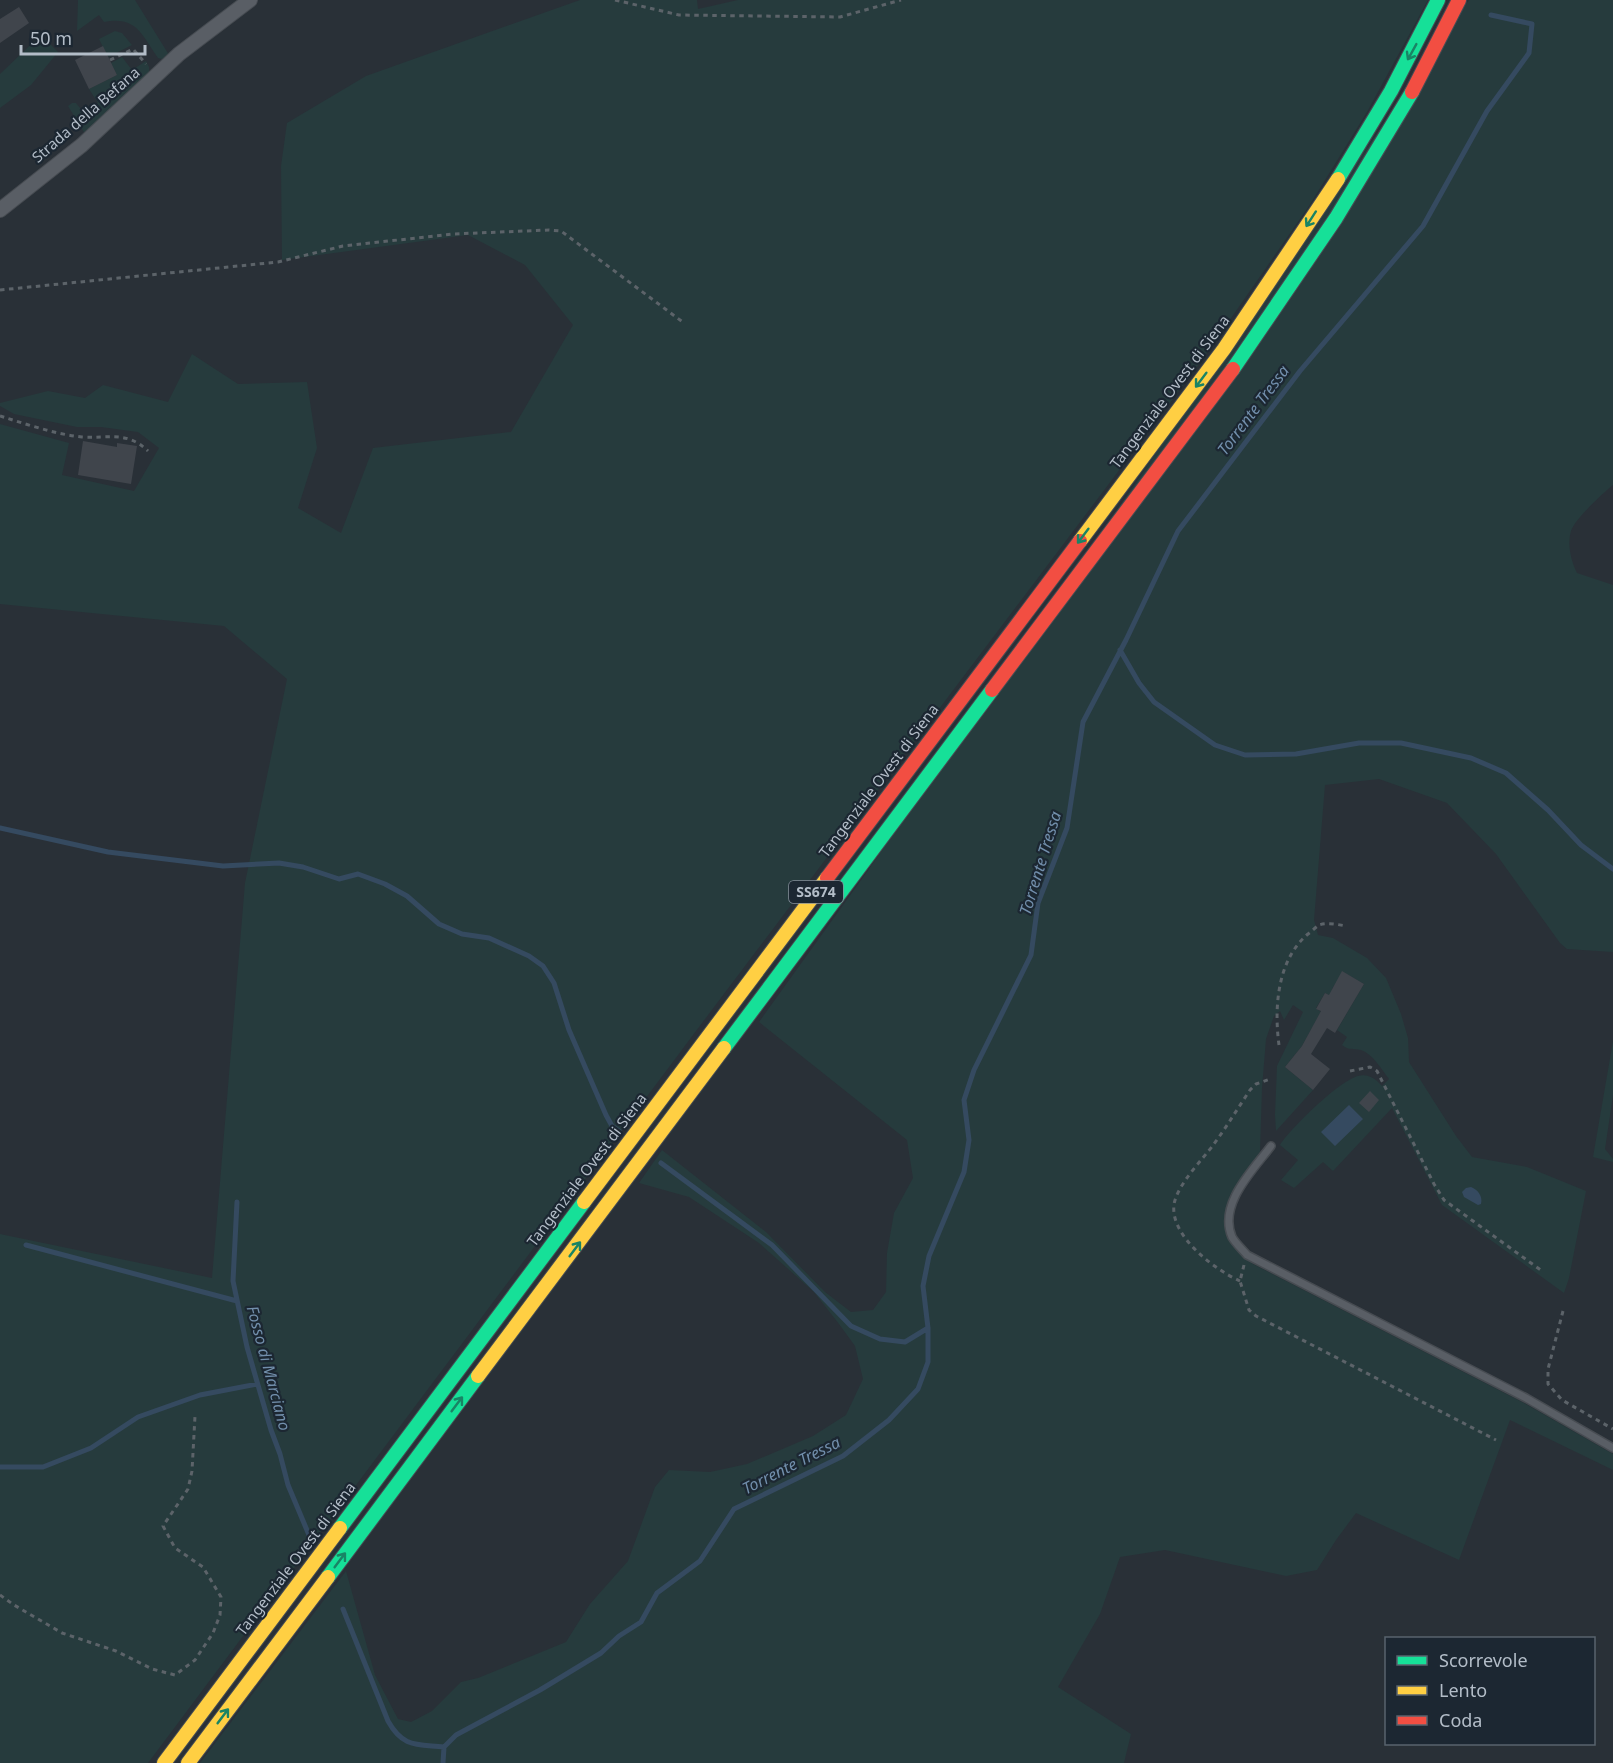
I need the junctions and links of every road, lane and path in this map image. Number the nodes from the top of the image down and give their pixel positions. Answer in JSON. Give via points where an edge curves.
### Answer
{"nodes":[{"id":1,"x":250,"y":0,"type":"edge"},
{"id":2,"x":615,"y":0,"type":"edge"},
{"id":3,"x":901,"y":0,"type":"edge"},
{"id":4,"x":1438,"y":0,"type":"edge"},
{"id":5,"x":1459,"y":0,"type":"edge"},
{"id":6,"x":110,"y":60,"type":"dead end"},
{"id":7,"x":152,"y":60,"type":"dead end"},
{"id":8,"x":0,"y":210,"type":"edge"},
{"id":9,"x":0,"y":290,"type":"edge"},
{"id":10,"x":684,"y":323,"type":"dead end"},
{"id":11,"x":0,"y":416,"type":"edge"},
{"id":12,"x":148,"y":451,"type":"dead end"},
{"id":13,"x":1347,"y":926,"type":"dead end"},
{"id":14,"x":1279,"y":1045,"type":"dead end"},
{"id":15,"x":1350,"y":1071,"type":"dead end"},
{"id":16,"x":1270,"y":1079,"type":"dead end"},
{"id":17,"x":1271,"y":1146,"type":"dead end"},
{"id":18,"x":1248,"y":1255,"type":"junction"},
{"id":19,"x":1542,"y":1271,"type":"dead end"},
{"id":20,"x":1240,"y":1281,"type":"junction"},
{"id":21,"x":1563,"y":1311,"type":"dead end"},
{"id":22,"x":195,"y":1416,"type":"dead end"},
{"id":23,"x":1613,"y":1429,"type":"edge"},
{"id":24,"x":1496,"y":1440,"type":"dead end"},
{"id":25,"x":1613,"y":1448,"type":"edge"},
{"id":26,"x":0,"y":1595,"type":"edge"},
{"id":27,"x":164,"y":1763,"type":"edge"},
{"id":28,"x":188,"y":1763,"type":"edge"}],
"edges":[{"from":1,"to":8,"type":"street","name":"Strada della Befana","via":[[179,54],[82,145]]},
{"from":2,"to":3,"type":"path","via":[[679,15],[840,17]]},
{"from":4,"to":27,"type":"highway","name":"Tangenziale Ovest di Siena","number":"SS674","one_way":true,"via":[[1379,111],[1224,350]]},
{"from":28,"to":5,"type":"highway","number":"SS674","one_way":true,"via":[[1244,354],[1336,218],[1410,95]]},
{"from":6,"to":7,"type":"path","via":[[133,49],[145,64]]},
{"from":9,"to":10,"type":"path","via":[[278,262],[343,246],[453,234],[549,230],[561,231]]},
{"from":11,"to":12,"type":"path","via":[[82,437],[117,436],[138,441]]},
{"from":13,"to":14,"type":"path","via":[[1319,925],[1292,952],[1277,1001]]},
{"from":15,"to":19,"type":"path","via":[[1370,1067],[1377,1071],[1444,1200]]},
{"from":16,"to":20,"type":"path","via":[[1250,1090],[1178,1192],[1173,1206],[1176,1222],[1188,1243],[1228,1276]]},
{"from":17,"to":18,"type":"lane","via":[[1244,1182],[1231,1208],[1232,1236]]},
{"from":18,"to":20,"type":"path"},
{"from":18,"to":25,"type":"lane","via":[[1526,1398]]},
{"from":20,"to":24,"type":"path","via":[[1249,1310],[1256,1317]]},
{"from":21,"to":23,"type":"path","via":[[1548,1369],[1548,1384],[1562,1400]]},
{"from":22,"to":26,"type":"path","via":[[188,1489],[163,1526],[175,1548],[202,1567],[221,1598],[213,1633],[195,1660],[176,1675],[152,1669],[116,1651],[62,1633]]}]}
